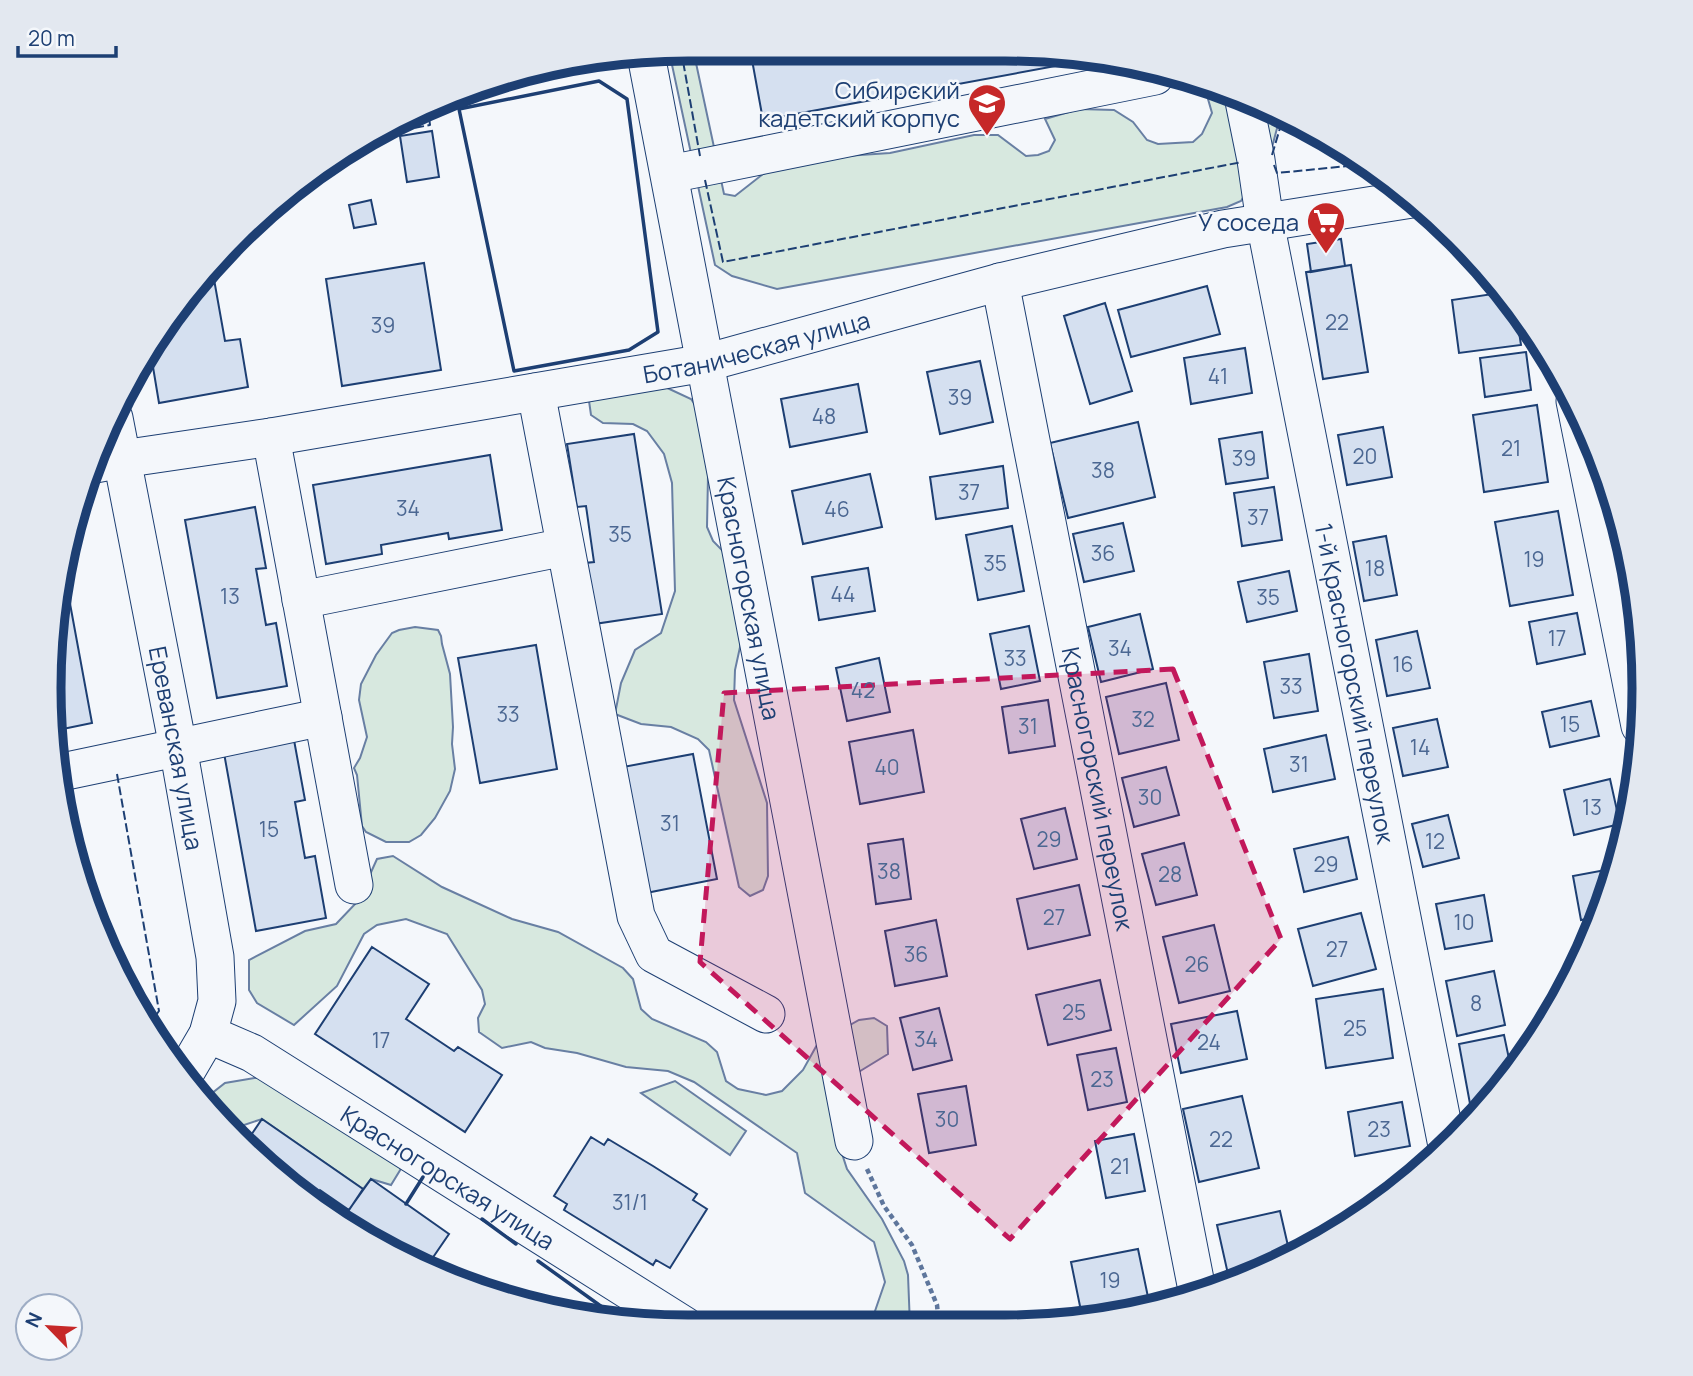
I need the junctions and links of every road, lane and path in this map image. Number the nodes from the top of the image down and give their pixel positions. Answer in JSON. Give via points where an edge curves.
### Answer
{"nodes":[{"id":1,"x":648,"y":63,"type":"edge"},
{"id":2,"x":1146,"y":78,"type":"edge"},
{"id":3,"x":1245,"y":109,"type":"edge"},
{"id":4,"x":670,"y":174,"type":"junction"},
{"id":5,"x":1399,"y":201,"type":"edge"},
{"id":6,"x":1265,"y":222,"type":"junction"},
{"id":7,"x":1000,"y":282,"type":"junction"},
{"id":8,"x":705,"y":363,"type":"junction"},
{"id":9,"x":536,"y":392,"type":"junction"},
{"id":10,"x":271,"y":437,"type":"junction"},
{"id":11,"x":1585,"y":451,"type":"edge"},
{"id":12,"x":108,"y":461,"type":"edge"},
{"id":13,"x":565,"y":547,"type":"junction"},
{"id":14,"x":301,"y":600,"type":"junction"},
{"id":15,"x":1632,"y":685,"type":"edge"},
{"id":16,"x":323,"y":717,"type":"junction"},
{"id":17,"x":178,"y":747,"type":"junction"},
{"id":18,"x":67,"y":770,"type":"edge"},
{"id":19,"x":354,"y":886,"type":"dead end"},
{"id":20,"x":766,"y":1014,"type":"dead end"},
{"id":21,"x":208,"y":1034,"type":"junction"},
{"id":22,"x":189,"y":1067,"type":"edge"},
{"id":23,"x":1445,"y":1134,"type":"edge"},
{"id":24,"x":854,"y":1140,"type":"joint"},
{"id":25,"x":1196,"y":1284,"type":"edge"},
{"id":26,"x":683,"y":1315,"type":"edge"},
{"id":27,"x":938,"y":1315,"type":"edge"}],
"edges":[{"from":1,"to":4,"type":"street","name":"Красногорская улица"},
{"from":2,"to":4,"type":"street"},
{"from":3,"to":6,"type":"street","name":"1-й Красногорский переулок"},
{"from":4,"to":8,"type":"street","name":"Красногорская улица"},
{"from":5,"to":6,"type":"street","name":"Ботаническая улица"},
{"from":6,"to":7,"type":"street","name":"Ботаническая улица"},
{"from":6,"to":23,"type":"street","name":"1-й Красногорский переулок"},
{"from":7,"to":8,"type":"street","name":"Ботаническая улица"},
{"from":7,"to":25,"type":"street","name":"Красногорский переулок"},
{"from":8,"to":9,"type":"street","name":"Ботаническая улица"},
{"from":8,"to":24,"type":"street","name":"Красногорская улица"},
{"from":9,"to":10,"type":"street","name":"Ботаническая улица"},
{"from":9,"to":13,"type":"street"},
{"from":10,"to":12,"type":"street","name":"Ботаническая улица"},
{"from":10,"to":14,"type":"street"},
{"from":11,"to":15,"type":"street"},
{"from":12,"to":17,"type":"street","name":"Ереванская улица"},
{"from":13,"to":14,"type":"street"},
{"from":13,"to":20,"type":"street","via":[[636,916],[654,954]]},
{"from":14,"to":16,"type":"street"},
{"from":16,"to":17,"type":"street"},
{"from":16,"to":19,"type":"street"},
{"from":17,"to":18,"type":"street"},
{"from":17,"to":21,"type":"street","name":"Ереванская улица","via":[[215,957],[217,1000]]},
{"from":21,"to":22,"type":"street","name":"Ереванская улица"},
{"from":21,"to":26,"type":"street","name":"Красногорская улица","via":[[252,1052],[534,1244]]},
{"from":24,"to":27,"type":"path","via":[[884,1206],[912,1244]]}]}
